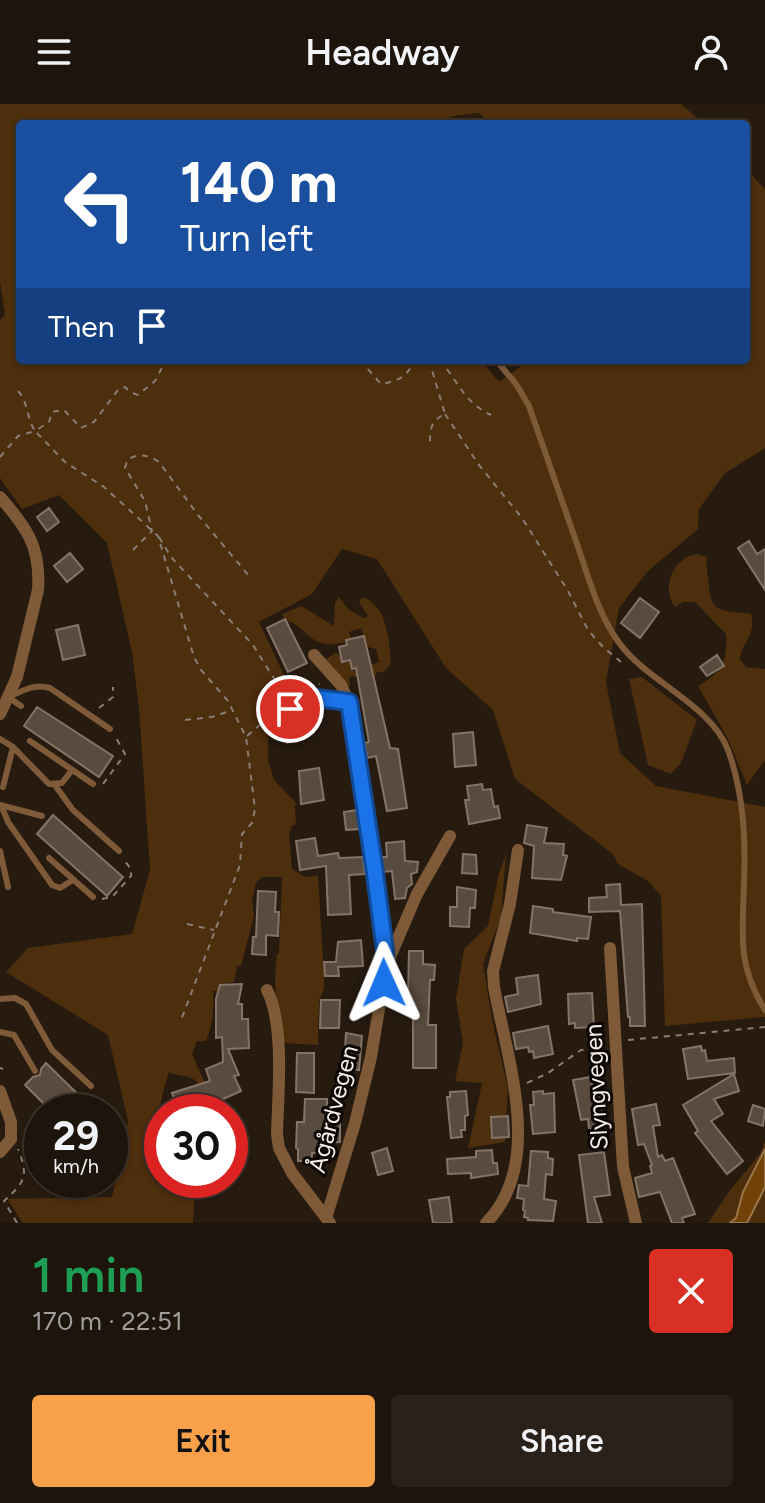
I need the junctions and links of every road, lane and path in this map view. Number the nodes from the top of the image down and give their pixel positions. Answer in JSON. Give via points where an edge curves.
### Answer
{"nodes":[{"id":1,"x":164,"y":364,"type":"edge"},
{"id":2,"x":364,"y":364,"type":"edge"},
{"id":3,"x":412,"y":364,"type":"edge"},
{"id":4,"x":430,"y":364,"type":"edge"},
{"id":5,"x":442,"y":364,"type":"edge"},
{"id":6,"x":499,"y":364,"type":"edge"},
{"id":7,"x":18,"y":391,"type":"dead end"},
{"id":8,"x":445,"y":414,"type":"junction"},
{"id":9,"x":491,"y":415,"type":"dead end"},
{"id":10,"x":35,"y":431,"type":"junction"},
{"id":11,"x":430,"y":445,"type":"dead end"},
{"id":12,"x":0,"y":457,"type":"edge"},
{"id":13,"x":0,"y":497,"type":"edge"},
{"id":14,"x":152,"y":531,"type":"junction"},
{"id":15,"x":158,"y":536,"type":"junction"},
{"id":16,"x":133,"y":550,"type":"dead end"},
{"id":17,"x":249,"y":576,"type":"dead end"},
{"id":18,"x":314,"y":655,"type":"dead end"},
{"id":19,"x":638,"y":662,"type":"junction"},
{"id":20,"x":330,"y":683,"type":"dead end"},
{"id":21,"x":113,"y":687,"type":"dead end"},
{"id":22,"x":285,"y":696,"type":"junction"},
{"id":23,"x":8,"y":697,"type":"junction"},
{"id":24,"x":349,"y":702,"type":"junction"},
{"id":25,"x":21,"y":706,"type":"dead end"},
{"id":26,"x":290,"y":709,"type":"dead end"},
{"id":27,"x":234,"y":710,"type":"junction"},
{"id":28,"x":0,"y":714,"type":"edge"},
{"id":29,"x":89,"y":714,"type":"junction"},
{"id":30,"x":185,"y":720,"type":"dead end"},
{"id":31,"x":110,"y":729,"type":"joint"},
{"id":32,"x":246,"y":737,"type":"junction"},
{"id":33,"x":0,"y":739,"type":"edge"},
{"id":34,"x":30,"y":741,"type":"dead end"},
{"id":35,"x":13,"y":747,"type":"junction"},
{"id":36,"x":72,"y":770,"type":"junction"},
{"id":37,"x":54,"y":784,"type":"junction"},
{"id":38,"x":93,"y":784,"type":"joint"},
{"id":39,"x":3,"y":787,"type":"dead end"},
{"id":40,"x":0,"y":806,"type":"edge"},
{"id":41,"x":42,"y":816,"type":"dead end"},
{"id":42,"x":450,"y":836,"type":"dead end"},
{"id":43,"x":518,"y":850,"type":"dead end"},
{"id":44,"x":0,"y":851,"type":"edge"},
{"id":45,"x":119,"y":851,"type":"joint"},
{"id":46,"x":49,"y":858,"type":"dead end"},
{"id":47,"x":73,"y":880,"type":"junction"},
{"id":48,"x":8,"y":887,"type":"dead end"},
{"id":49,"x":93,"y":897,"type":"joint"},
{"id":50,"x":187,"y":924,"type":"dead end"},
{"id":51,"x":215,"y":930,"type":"junction"},
{"id":52,"x":610,"y":948,"type":"dead end"},
{"id":53,"x":386,"y":967,"type":"junction"},
{"id":54,"x":267,"y":990,"type":"dead end"},
{"id":55,"x":0,"y":999,"type":"edge"},
{"id":56,"x":765,"y":1010,"type":"edge"},
{"id":57,"x":181,"y":1020,"type":"dead end"},
{"id":58,"x":765,"y":1027,"type":"edge"},
{"id":59,"x":0,"y":1032,"type":"edge"},
{"id":60,"x":615,"y":1043,"type":"junction"},
{"id":61,"x":35,"y":1071,"type":"dead end"},
{"id":62,"x":91,"y":1086,"type":"dead end"},
{"id":63,"x":515,"y":1089,"type":"junction"},
{"id":64,"x":0,"y":1091,"type":"edge"},
{"id":65,"x":11,"y":1139,"type":"junction"},
{"id":66,"x":0,"y":1152,"type":"edge"},
{"id":67,"x":328,"y":1219,"type":"edge"},
{"id":68,"x":489,"y":1220,"type":"edge"},
{"id":69,"x":505,"y":1222,"type":"edge"},
{"id":70,"x":17,"y":1223,"type":"edge"},
{"id":71,"x":636,"y":1223,"type":"edge"}],
"edges":[{"from":1,"to":10,"type":"path","via":[[155,381],[138,395],[125,387],[118,390],[94,422],[81,428],[64,410],[52,412],[49,422]]},
{"from":2,"to":3,"type":"path","via":[[381,384],[406,375]]},
{"from":4,"to":8,"type":"path"},
{"from":5,"to":9,"type":"path","via":[[466,398]]},
{"from":6,"to":19,"type":"lane","via":[[529,406],[611,630]]},
{"from":7,"to":10,"type":"path"},
{"from":8,"to":11,"type":"path","via":[[431,426]]},
{"from":8,"to":19,"type":"path","via":[[522,518],[588,630],[619,662]]},
{"from":10,"to":12,"type":"path","via":[[18,436]]},
{"from":10,"to":14,"type":"path","via":[[65,462],[104,487]]},
{"from":13,"to":23,"type":"street","via":[[29,532],[39,576]]},
{"from":14,"to":15,"type":"path"},
{"from":14,"to":16,"type":"path"},
{"from":14,"to":17,"type":"path","via":[[145,501],[125,468],[132,456],[159,462]]},
{"from":15,"to":22,"type":"path","via":[[253,645]]},
{"from":15,"to":27,"type":"path","via":[[194,657]]},
{"from":18,"to":24,"type":"street","name":"Ågårdvegen"},
{"from":19,"to":56,"type":"lane","via":[[715,728],[728,748],[744,823],[744,964]]},
{"from":20,"to":22,"type":"path"},
{"from":21,"to":29,"type":"path","via":[[113,697]]},
{"from":22,"to":32,"type":"path","via":[[274,697],[262,709],[261,724]]},
{"from":23,"to":25,"type":"lane"},
{"from":23,"to":28,"type":"street"},
{"from":23,"to":29,"type":"lane","via":[[40,685]]},
{"from":24,"to":26,"type":"lane","via":[[316,698]]},
{"from":24,"to":53,"type":"street","name":"Ågårdvegen"},
{"from":27,"to":30,"type":"path"},
{"from":27,"to":32,"type":"path"},
{"from":29,"to":31,"type":"lane"},
{"from":31,"to":38,"type":"path","via":[[125,754],[105,784]]},
{"from":32,"to":51,"type":"path","via":[[255,809],[242,834],[240,865]]},
{"from":33,"to":35,"type":"lane"},
{"from":34,"to":36,"type":"lane"},
{"from":35,"to":37,"type":"lane"},
{"from":35,"to":39,"type":"lane"},
{"from":36,"to":37,"type":"lane"},
{"from":36,"to":38,"type":"lane"},
{"from":37,"to":45,"type":"lane","via":[[73,810]]},
{"from":40,"to":41,"type":"lane"},
{"from":40,"to":47,"type":"lane","via":[[52,885],[60,888]]},
{"from":42,"to":53,"type":"street","name":"Ågårdvegen","via":[[417,894]]},
{"from":43,"to":63,"type":"street","via":[[493,971]]},
{"from":44,"to":48,"type":"lane"},
{"from":45,"to":49,"type":"path","via":[[131,876],[109,900]]},
{"from":46,"to":47,"type":"lane"},
{"from":47,"to":49,"type":"lane"},
{"from":50,"to":51,"type":"path"},
{"from":51,"to":57,"type":"path"},
{"from":52,"to":60,"type":"street","name":"Slyngvegen"},
{"from":53,"to":67,"type":"street","name":"Ågårdvegen","via":[[365,1082]]},
{"from":54,"to":67,"type":"street","name":"Ågårdvegen","via":[[277,1026],[279,1148]]},
{"from":55,"to":62,"type":"lane","via":[[26,1004],[52,1050]]},
{"from":58,"to":60,"type":"path"},
{"from":59,"to":61,"type":"lane","via":[[14,1035]]},
{"from":60,"to":63,"type":"path","via":[[581,1050]]},
{"from":60,"to":71,"type":"street","name":"Slyngvegen","via":[[623,1167]]},
{"from":63,"to":68,"type":"street","via":[[517,1162],[511,1185]]},
{"from":64,"to":65,"type":"street"},
{"from":65,"to":66,"type":"street"},
{"from":65,"to":70,"type":"path","via":[[25,1168],[22,1185],[4,1201]]},
{"from":68,"to":69,"type":"street"}]}
